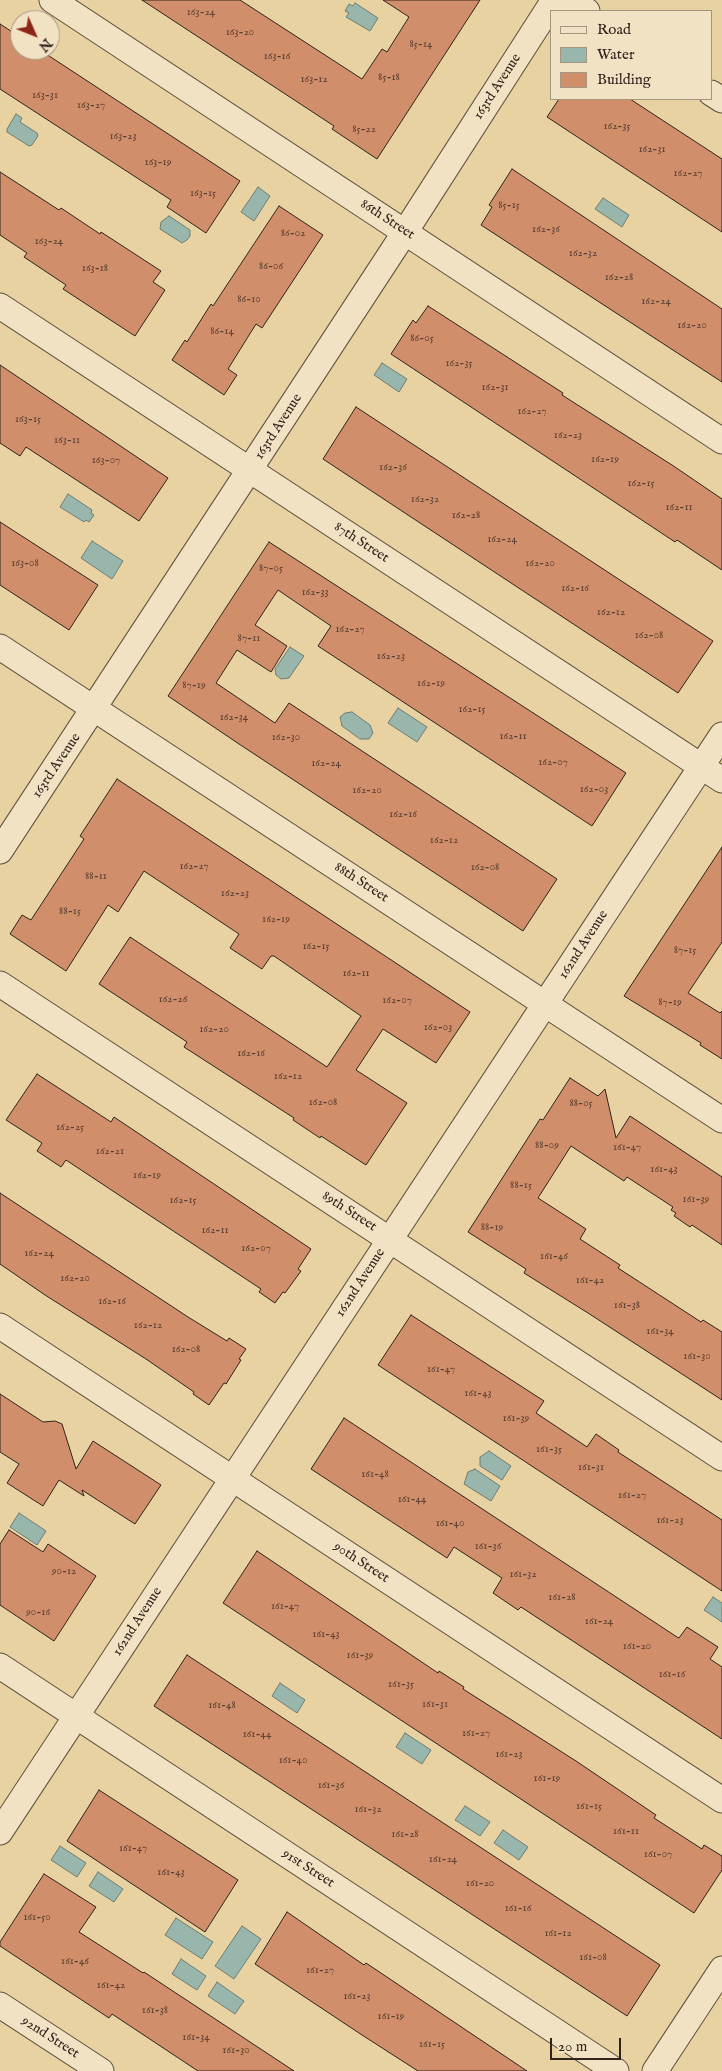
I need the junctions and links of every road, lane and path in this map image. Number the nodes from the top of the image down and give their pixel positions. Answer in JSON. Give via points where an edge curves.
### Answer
{"nodes":[{"id":1,"x":52,"y":0,"type":"edge"},
{"id":2,"x":554,"y":0,"type":"edge"},
{"id":3,"x":570,"y":0,"type":"edge"},
{"id":4,"x":585,"y":10,"type":"edge"},
{"id":5,"x":405,"y":232,"type":"junction"},
{"id":6,"x":0,"y":306,"type":"edge"},
{"id":7,"x":722,"y":441,"type":"edge"},
{"id":8,"x":250,"y":470,"type":"junction"},
{"id":9,"x":0,"y":647,"type":"edge"},
{"id":10,"x":94,"y":709,"type":"junction"},
{"id":11,"x":722,"y":735,"type":"edge"},
{"id":12,"x":701,"y":767,"type":"junction"},
{"id":13,"x":722,"y":780,"type":"edge"},
{"id":14,"x":0,"y":851,"type":"edge"},
{"id":15,"x":0,"y":984,"type":"edge"},
{"id":16,"x":545,"y":1004,"type":"junction"},
{"id":17,"x":722,"y":1120,"type":"edge"},
{"id":18,"x":390,"y":1239,"type":"junction"},
{"id":19,"x":0,"y":1326,"type":"edge"},
{"id":20,"x":722,"y":1458,"type":"edge"},
{"id":21,"x":232,"y":1479,"type":"junction"},
{"id":22,"x":0,"y":1666,"type":"edge"},
{"id":23,"x":76,"y":1716,"type":"junction"},
{"id":24,"x":722,"y":1800,"type":"edge"},
{"id":25,"x":0,"y":1832,"type":"edge"},
{"id":26,"x":722,"y":1969,"type":"edge"},
{"id":27,"x":0,"y":2004,"type":"edge"},
{"id":28,"x":101,"y":2071,"type":"edge"},
{"id":29,"x":616,"y":2071,"type":"edge"},
{"id":30,"x":655,"y":2071,"type":"edge"}],
"edges":[{"from":1,"to":5,"type":"street","name":"86th Street"},
{"from":2,"to":5,"type":"street","name":"163rd Avenue"},
{"from":3,"to":4,"type":"street"},
{"from":5,"to":7,"type":"street","name":"86th Street"},
{"from":5,"to":8,"type":"street","name":"163rd Avenue"},
{"from":6,"to":8,"type":"street","name":"87th Street"},
{"from":8,"to":10,"type":"street","name":"163rd Avenue"},
{"from":8,"to":12,"type":"street","name":"87th Street"},
{"from":9,"to":10,"type":"street","name":"88th Street"},
{"from":10,"to":14,"type":"street","name":"163rd Avenue"},
{"from":10,"to":16,"type":"street","name":"88th Street"},
{"from":11,"to":12,"type":"street","name":"162nd Avenue"},
{"from":12,"to":13,"type":"street","name":"87th Street"},
{"from":12,"to":16,"type":"street","name":"162nd Avenue"},
{"from":15,"to":18,"type":"street","name":"89th Street"},
{"from":16,"to":17,"type":"street","name":"88th Street"},
{"from":16,"to":18,"type":"street","name":"162nd Avenue"},
{"from":18,"to":20,"type":"street","name":"89th Street"},
{"from":18,"to":21,"type":"street","name":"162nd Avenue"},
{"from":19,"to":21,"type":"street","name":"90th Street"},
{"from":21,"to":23,"type":"street","name":"162nd Avenue"},
{"from":21,"to":24,"type":"street","name":"90th Street"},
{"from":22,"to":23,"type":"street","name":"91st Street"},
{"from":23,"to":25,"type":"street","name":"162nd Avenue"},
{"from":23,"to":29,"type":"street","name":"91st Street"},
{"from":26,"to":30,"type":"street"},
{"from":27,"to":28,"type":"street","name":"92nd Street"}]}
